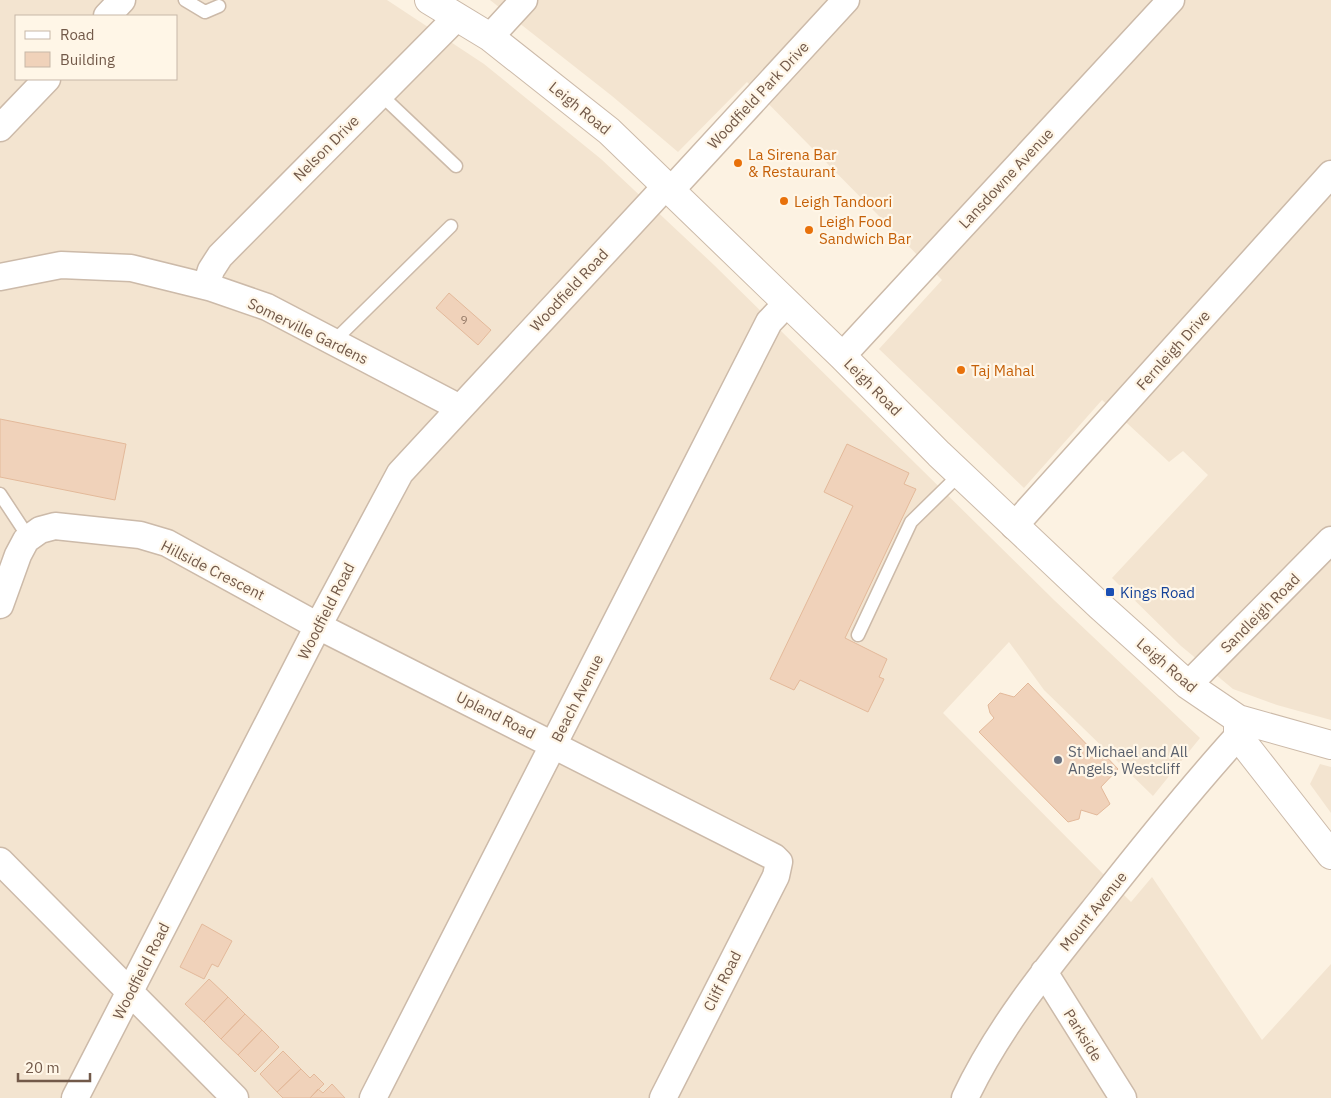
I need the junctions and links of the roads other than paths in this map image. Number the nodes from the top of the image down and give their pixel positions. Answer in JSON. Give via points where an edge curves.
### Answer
{"nodes":[{"id":1,"x":122,"y":0,"type":"edge"},
{"id":2,"x":184,"y":0,"type":"edge"},
{"id":3,"x":429,"y":0,"type":"edge"},
{"id":4,"x":524,"y":0,"type":"edge"},
{"id":5,"x":846,"y":0,"type":"edge"},
{"id":6,"x":1171,"y":0,"type":"edge"},
{"id":7,"x":219,"y":6,"type":"dead end"},
{"id":8,"x":108,"y":15,"type":"edge"},
{"id":9,"x":457,"y":17,"type":"junction"},
{"id":10,"x":490,"y":37,"type":"junction"},
{"id":11,"x":46,"y":80,"type":"edge"},
{"id":12,"x":380,"y":94,"type":"junction"},
{"id":13,"x":0,"y":128,"type":"edge"},
{"id":14,"x":456,"y":166,"type":"dead end"},
{"id":15,"x":1331,"y":174,"type":"edge"},
{"id":16,"x":668,"y":188,"type":"junction"},
{"id":17,"x":452,"y":226,"type":"dead end"},
{"id":18,"x":0,"y":277,"type":"edge"},
{"id":19,"x":206,"y":286,"type":"junction"},
{"id":20,"x":787,"y":302,"type":"junction"},
{"id":21,"x":333,"y":342,"type":"junction"},
{"id":22,"x":842,"y":356,"type":"junction"},
{"id":23,"x":460,"y":408,"type":"junction"},
{"id":24,"x":960,"y":474,"type":"junction"},
{"id":25,"x":0,"y":494,"type":"edge"},
{"id":26,"x":1014,"y":526,"type":"junction"},
{"id":27,"x":29,"y":538,"type":"junction"},
{"id":28,"x":1331,"y":540,"type":"edge"},
{"id":29,"x":2,"y":590,"type":"edge"},
{"id":30,"x":318,"y":626,"type":"junction"},
{"id":31,"x":858,"y":635,"type":"dead end"},
{"id":32,"x":1188,"y":685,"type":"junction"},
{"id":33,"x":1238,"y":727,"type":"junction"},
{"id":34,"x":554,"y":744,"type":"junction"},
{"id":35,"x":1331,"y":745,"type":"edge"},
{"id":36,"x":1331,"y":855,"type":"edge"},
{"id":37,"x":0,"y":861,"type":"edge"},
{"id":38,"x":779,"y":862,"type":"joint"},
{"id":39,"x":1044,"y":972,"type":"junction"},
{"id":40,"x":131,"y":992,"type":"junction"},
{"id":41,"x":75,"y":1098,"type":"edge"},
{"id":42,"x":235,"y":1098,"type":"edge"},
{"id":43,"x":373,"y":1098,"type":"edge"},
{"id":44,"x":663,"y":1098,"type":"edge"},
{"id":45,"x":966,"y":1098,"type":"edge"},
{"id":46,"x":1122,"y":1098,"type":"edge"}],
"edges":[{"from":1,"to":8,"type":"street"},
{"from":2,"to":7,"type":"lane","via":[[205,12]]},
{"from":3,"to":9,"type":"street","name":"Leigh Road"},
{"from":4,"to":10,"type":"street"},
{"from":5,"to":16,"type":"street","name":"Woodfield Park Drive"},
{"from":6,"to":22,"type":"street","name":"Lansdowne Avenue"},
{"from":9,"to":10,"type":"street","name":"Leigh Road"},
{"from":9,"to":12,"type":"street","name":"Nelson Drive"},
{"from":10,"to":16,"type":"street","name":"Leigh Road","via":[[609,131]]},
{"from":11,"to":13,"type":"street"},
{"from":12,"to":14,"type":"lane"},
{"from":12,"to":19,"type":"street","name":"Nelson Drive","via":[[220,256]]},
{"from":15,"to":26,"type":"street","name":"Fernleigh Drive"},
{"from":16,"to":20,"type":"street","name":"Leigh Road"},
{"from":16,"to":23,"type":"street","name":"Woodfield Road"},
{"from":17,"to":21,"type":"lane"},
{"from":18,"to":19,"type":"street","name":"Somerville Gardens","via":[[61,265],[131,268]]},
{"from":19,"to":21,"type":"street","name":"Somerville Gardens","via":[[267,308]]},
{"from":20,"to":22,"type":"street","name":"Leigh Road"},
{"from":20,"to":34,"type":"street","name":"Beach Avenue","via":[[769,322]]},
{"from":21,"to":23,"type":"street","name":"Somerville Gardens"},
{"from":22,"to":24,"type":"street","name":"Leigh Road"},
{"from":23,"to":30,"type":"street","name":"Woodfield Road","via":[[400,473]]},
{"from":24,"to":26,"type":"street","name":"Leigh Road"},
{"from":24,"to":31,"type":"lane","via":[[911,522]]},
{"from":25,"to":27,"type":"lane"},
{"from":26,"to":32,"type":"street","name":"Leigh Road"},
{"from":27,"to":29,"type":"street"},
{"from":27,"to":30,"type":"street","name":"Hillside Crescent","via":[[40,530],[55,526],[140,535],[167,543]]},
{"from":28,"to":32,"type":"street","name":"Sandleigh Road"},
{"from":30,"to":34,"type":"street","name":"Upland Road"},
{"from":30,"to":40,"type":"street","name":"Woodfield Road"},
{"from":32,"to":33,"type":"street","name":"Leigh Road"},
{"from":33,"to":35,"type":"street","name":"Leigh Road"},
{"from":33,"to":36,"type":"street"},
{"from":33,"to":39,"type":"street","name":"Mount Avenue"},
{"from":34,"to":38,"type":"street","name":"Upland Road","via":[[760,849]]},
{"from":34,"to":43,"type":"street","name":"Beach Avenue"},
{"from":37,"to":40,"type":"street"},
{"from":38,"to":44,"type":"street","name":"Cliff Road","via":[[776,876]]},
{"from":39,"to":45,"type":"street","name":"Mount Avenue","via":[[980,1066]]},
{"from":39,"to":46,"type":"street","name":"Parkside"},
{"from":40,"to":41,"type":"street","name":"Woodfield Road"},
{"from":40,"to":42,"type":"street"}]}
